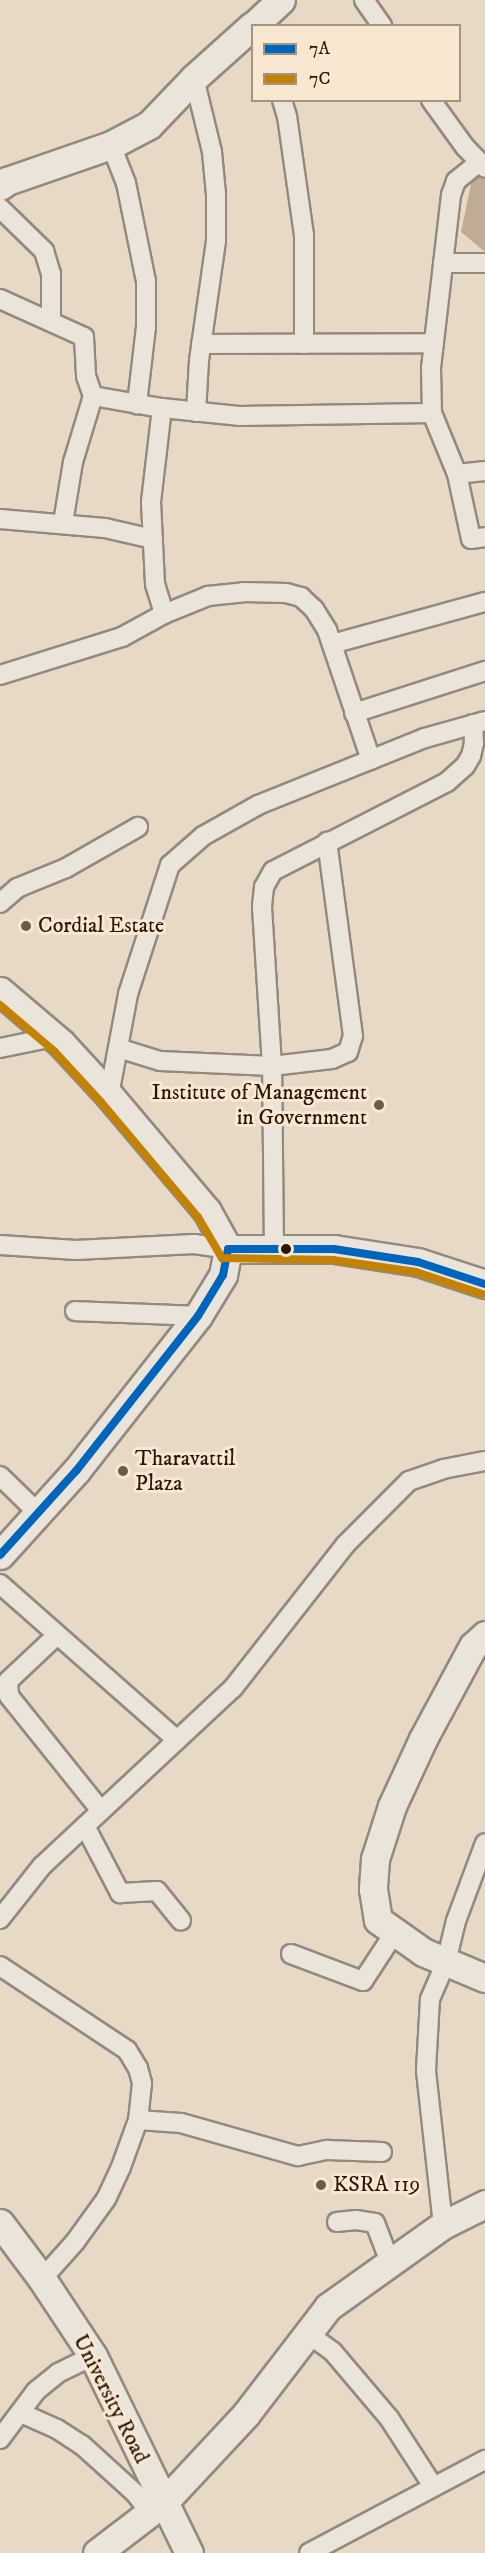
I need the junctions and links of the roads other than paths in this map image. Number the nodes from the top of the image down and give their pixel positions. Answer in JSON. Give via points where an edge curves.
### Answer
{"nodes":[{"id":1,"x":281,"y":0,"type":"edge"},
{"id":2,"x":364,"y":0,"type":"edge"},
{"id":3,"x":256,"y":24,"type":"edge"},
{"id":4,"x":381,"y":24,"type":"edge"},
{"id":5,"x":251,"y":29,"type":"edge"},
{"id":6,"x":194,"y":78,"type":"junction"},
{"id":7,"x":283,"y":102,"type":"edge"},
{"id":8,"x":433,"y":102,"type":"edge"},
{"id":9,"x":111,"y":145,"type":"junction"},
{"id":10,"x":482,"y":166,"type":"edge"},
{"id":11,"x":0,"y":186,"type":"edge"},
{"id":12,"x":0,"y":208,"type":"edge"},
{"id":13,"x":443,"y":263,"type":"junction"},
{"id":14,"x":485,"y":263,"type":"edge"},
{"id":15,"x":0,"y":299,"type":"edge"},
{"id":16,"x":51,"y":321,"type":"junction"},
{"id":17,"x":434,"y":343,"type":"junction"},
{"id":18,"x":201,"y":344,"type":"junction"},
{"id":19,"x":304,"y":344,"type":"junction"},
{"id":20,"x":93,"y":396,"type":"junction"},
{"id":21,"x":137,"y":404,"type":"junction"},
{"id":22,"x":162,"y":408,"type":"junction"},
{"id":23,"x":196,"y":412,"type":"junction"},
{"id":24,"x":432,"y":413,"type":"junction"},
{"id":25,"x":485,"y":471,"type":"edge"},
{"id":26,"x":457,"y":474,"type":"junction"},
{"id":27,"x":0,"y":519,"type":"edge"},
{"id":28,"x":63,"y":523,"type":"junction"},
{"id":29,"x":485,"y":537,"type":"edge"},
{"id":30,"x":153,"y":539,"type":"junction"},
{"id":31,"x":485,"y":602,"type":"edge"},
{"id":32,"x":164,"y":614,"type":"junction"},
{"id":33,"x":332,"y":644,"type":"junction"},
{"id":34,"x":485,"y":671,"type":"edge"},
{"id":35,"x":0,"y":675,"type":"edge"},
{"id":36,"x":354,"y":713,"type":"junction"},
{"id":37,"x":479,"y":722,"type":"edge"},
{"id":38,"x":371,"y":760,"type":"junction"},
{"id":39,"x":138,"y":827,"type":"dead end"},
{"id":40,"x":327,"y":842,"type":"junction"},
{"id":41,"x":0,"y":903,"type":"edge"},
{"id":42,"x":0,"y":991,"type":"edge"},
{"id":43,"x":54,"y":1036,"type":"junction"},
{"id":44,"x":0,"y":1048,"type":"edge"},
{"id":45,"x":118,"y":1048,"type":"junction"},
{"id":46,"x":272,"y":1066,"type":"junction"},
{"id":47,"x":110,"y":1095,"type":"junction"},
{"id":48,"x":0,"y":1245,"type":"edge"},
{"id":49,"x":228,"y":1249,"type":"junction"},
{"id":50,"x":274,"y":1249,"type":"junction"},
{"id":51,"x":485,"y":1284,"type":"edge"},
{"id":52,"x":75,"y":1311,"type":"dead end"},
{"id":53,"x":198,"y":1316,"type":"junction"},
{"id":54,"x":485,"y":1461,"type":"edge"},
{"id":55,"x":0,"y":1476,"type":"edge"},
{"id":56,"x":38,"y":1513,"type":"junction"},
{"id":57,"x":0,"y":1555,"type":"edge"},
{"id":58,"x":0,"y":1584,"type":"edge"},
{"id":59,"x":57,"y":1635,"type":"junction"},
{"id":60,"x":485,"y":1635,"type":"edge"},
{"id":61,"x":177,"y":1740,"type":"junction"},
{"id":62,"x":101,"y":1810,"type":"junction"},
{"id":63,"x":85,"y":1826,"type":"junction"},
{"id":64,"x":485,"y":1843,"type":"edge"},
{"id":65,"x":0,"y":1919,"type":"edge"},
{"id":66,"x":181,"y":1921,"type":"dead end"},
{"id":67,"x":395,"y":1932,"type":"junction"},
{"id":68,"x":291,"y":1954,"type":"dead end"},
{"id":69,"x":446,"y":1962,"type":"junction"},
{"id":70,"x":0,"y":1966,"type":"edge"},
{"id":71,"x":485,"y":1978,"type":"edge"},
{"id":72,"x":138,"y":2120,"type":"junction"},
{"id":73,"x":382,"y":2152,"type":"dead end"},
{"id":74,"x":485,"y":2204,"type":"edge"},
{"id":75,"x":337,"y":2222,"type":"dead end"},
{"id":76,"x":443,"y":2225,"type":"junction"},
{"id":77,"x":5,"y":2239,"type":"edge"},
{"id":78,"x":390,"y":2262,"type":"junction"},
{"id":79,"x":42,"y":2279,"type":"junction"},
{"id":80,"x":307,"y":2332,"type":"junction"},
{"id":81,"x":93,"y":2356,"type":"junction"},
{"id":82,"x":21,"y":2413,"type":"junction"},
{"id":83,"x":0,"y":2439,"type":"edge"},
{"id":84,"x":485,"y":2460,"type":"edge"},
{"id":85,"x":433,"y":2486,"type":"junction"},
{"id":86,"x":158,"y":2506,"type":"junction"},
{"id":87,"x":97,"y":2553,"type":"edge"},
{"id":88,"x":189,"y":2553,"type":"edge"},
{"id":89,"x":309,"y":2553,"type":"edge"}],
"edges":[{"from":1,"to":3,"type":"street"},
{"from":2,"to":4,"type":"street"},
{"from":5,"to":6,"type":"street"},
{"from":6,"to":9,"type":"street","via":[[149,124]]},
{"from":6,"to":18,"type":"street","via":[[212,152],[216,194],[216,241]]},
{"from":7,"to":19,"type":"street","via":[[304,235]]},
{"from":8,"to":10,"type":"street"},
{"from":9,"to":11,"type":"street"},
{"from":9,"to":21,"type":"street","via":[[126,183],[146,281],[146,327]]},
{"from":10,"to":13,"type":"street","via":[[456,181]]},
{"from":12,"to":16,"type":"street","via":[[44,251],[51,274]]},
{"from":13,"to":14,"type":"street"},
{"from":13,"to":17,"type":"street"},
{"from":15,"to":16,"type":"street"},
{"from":16,"to":20,"type":"street","via":[[84,337],[86,376]]},
{"from":17,"to":19,"type":"street"},
{"from":17,"to":24,"type":"street"},
{"from":18,"to":19,"type":"street"},
{"from":18,"to":23,"type":"street"},
{"from":20,"to":21,"type":"street"},
{"from":20,"to":28,"type":"street","via":[[72,462]]},
{"from":21,"to":22,"type":"street"},
{"from":22,"to":23,"type":"street"},
{"from":22,"to":30,"type":"street","via":[[151,502]]},
{"from":23,"to":24,"type":"street","via":[[306,417]]},
{"from":24,"to":26,"type":"street"},
{"from":25,"to":26,"type":"street"},
{"from":26,"to":29,"type":"street","via":[[471,539]]},
{"from":27,"to":28,"type":"street"},
{"from":28,"to":30,"type":"street"},
{"from":30,"to":32,"type":"street","via":[[155,584]]},
{"from":31,"to":33,"type":"street"},
{"from":32,"to":33,"type":"street","via":[[208,596],[286,593],[300,597],[314,609]]},
{"from":32,"to":35,"type":"street","via":[[122,637]]},
{"from":33,"to":36,"type":"street"},
{"from":34,"to":36,"type":"street"},
{"from":36,"to":38,"type":"street"},
{"from":37,"to":38,"type":"street"},
{"from":37,"to":40,"type":"street","via":[[471,756],[447,782]]},
{"from":38,"to":45,"type":"street","via":[[258,806],[203,836],[170,865],[128,994]]},
{"from":39,"to":41,"type":"street","via":[[66,868],[16,888]]},
{"from":40,"to":46,"type":"street","via":[[273,871],[264,887]]},
{"from":40,"to":46,"type":"street","via":[[352,1045],[348,1052],[332,1059]]},
{"from":42,"to":43,"type":"street"},
{"from":43,"to":44,"type":"street"},
{"from":43,"to":47,"type":"street"},
{"from":45,"to":46,"type":"street","via":[[160,1061]]},
{"from":45,"to":47,"type":"street"},
{"from":46,"to":50,"type":"street"},
{"from":47,"to":49,"type":"street","via":[[207,1211]]},
{"from":48,"to":49,"type":"street","via":[[76,1250],[194,1244]]},
{"from":49,"to":50,"type":"street"},
{"from":49,"to":53,"type":"street","via":[[223,1275]]},
{"from":50,"to":51,"type":"street","via":[[334,1249],[418,1262]]},
{"from":52,"to":53,"type":"street"},
{"from":53,"to":56,"type":"street","via":[[76,1471]]},
{"from":54,"to":61,"type":"street","via":[[409,1481],[345,1545],[233,1688]]},
{"from":55,"to":56,"type":"street"},
{"from":56,"to":57,"type":"street"},
{"from":58,"to":59,"type":"street"},
{"from":59,"to":61,"type":"street"},
{"from":59,"to":62,"type":"street","via":[[8,1681],[9,1696]]},
{"from":60,"to":67,"type":"street","via":[[473,1646],[423,1739],[392,1806],[375,1858],[373,1888],[378,1920]]},
{"from":61,"to":62,"type":"street"},
{"from":62,"to":63,"type":"street"},
{"from":63,"to":65,"type":"street","via":[[42,1866]]},
{"from":63,"to":66,"type":"street","via":[[120,1893],[157,1891]]},
{"from":64,"to":69,"type":"street","via":[[456,1921]]},
{"from":67,"to":68,"type":"street","via":[[363,1981]]},
{"from":67,"to":69,"type":"street","via":[[423,1952]]},
{"from":69,"to":71,"type":"street"},
{"from":69,"to":76,"type":"street","via":[[430,1999],[426,2040]]},
{"from":70,"to":72,"type":"street","via":[[127,2050],[142,2083]]},
{"from":72,"to":73,"type":"street","via":[[181,2123],[298,2156],[327,2150]]},
{"from":72,"to":79,"type":"street","via":[[106,2199]]},
{"from":74,"to":76,"type":"street"},
{"from":75,"to":78,"type":"street","via":[[375,2223]]},
{"from":76,"to":78,"type":"street"},
{"from":77,"to":79,"type":"street","name":"University Road"},
{"from":78,"to":80,"type":"street","via":[[328,2307]]},
{"from":79,"to":81,"type":"street","name":"University Road"},
{"from":80,"to":85,"type":"street","via":[[333,2352],[389,2418]]},
{"from":80,"to":86,"type":"street","via":[[246,2414]]},
{"from":81,"to":82,"type":"street","via":[[58,2373],[36,2391]]},
{"from":81,"to":86,"type":"street","name":"University Road"},
{"from":82,"to":83,"type":"street"},
{"from":82,"to":86,"type":"street","via":[[82,2445],[135,2493]]},
{"from":84,"to":85,"type":"street"},
{"from":85,"to":89,"type":"street"},
{"from":86,"to":87,"type":"street"},
{"from":86,"to":88,"type":"street","name":"University Road"}]}
